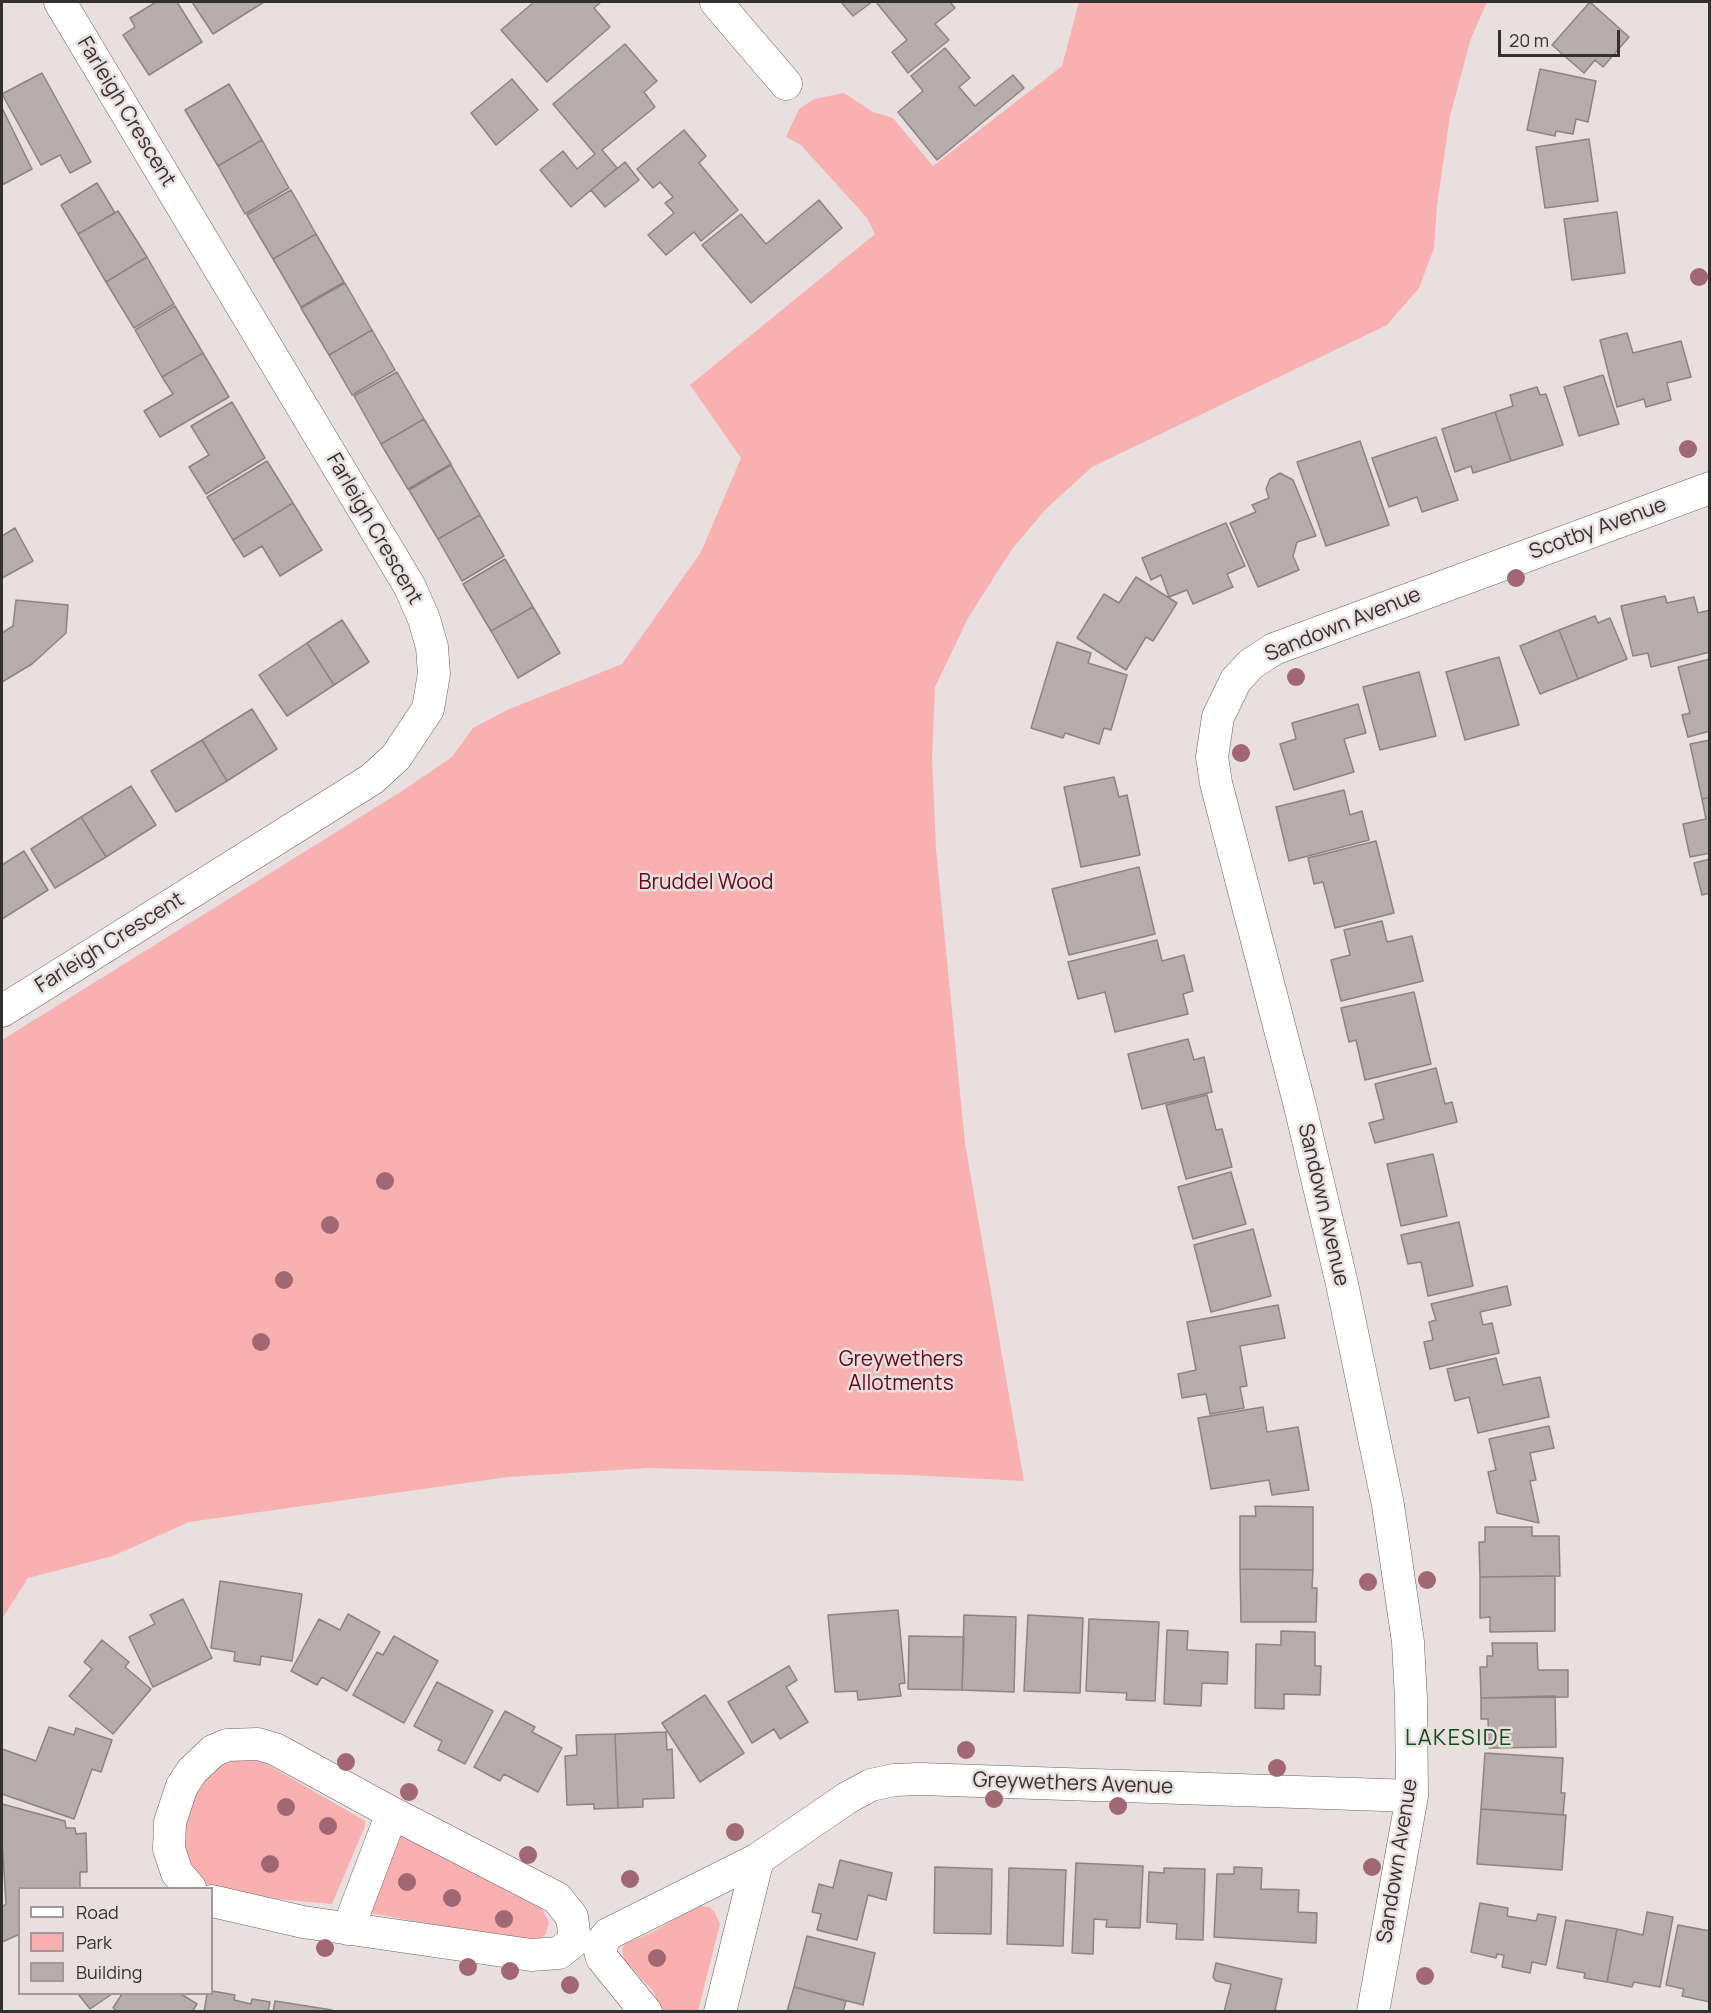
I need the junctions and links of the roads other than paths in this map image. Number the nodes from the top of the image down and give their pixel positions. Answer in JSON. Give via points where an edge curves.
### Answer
{"nodes":[{"id":1,"x":60,"y":2,"type":"edge"},
{"id":2,"x":716,"y":2,"type":"edge"},
{"id":3,"x":786,"y":84,"type":"dead end"},
{"id":4,"x":1710,"y":489,"type":"edge"},
{"id":5,"x":1486,"y":570,"type":"joint"},
{"id":6,"x":2,"y":1011,"type":"edge"},
{"id":7,"x":1412,"y":1797,"type":"junction"},
{"id":8,"x":392,"y":1814,"type":"junction"},
{"id":9,"x":758,"y":1859,"type":"junction"},
{"id":10,"x":189,"y":1887,"type":"edge"},
{"id":11,"x":213,"y":1901,"type":"edge"},
{"id":12,"x":348,"y":1929,"type":"junction"},
{"id":13,"x":588,"y":1942,"type":"junction"},
{"id":14,"x":646,"y":2012,"type":"edge"},
{"id":15,"x":720,"y":2012,"type":"edge"},
{"id":16,"x":1373,"y":2012,"type":"edge"}],
"edges":[{"from":1,"to":6,"type":"street","name":"Farleigh Crescent","via":[[410,587],[432,647],[434,674],[428,709],[396,757],[372,779]]},
{"from":2,"to":3,"type":"street"},
{"from":4,"to":5,"type":"street","name":"Scotby Avenue"},
{"from":5,"to":7,"type":"street","name":"Sandown Avenue","via":[[1274,649],[1251,663],[1236,680],[1218,717],[1212,757],[1340,1272],[1388,1505],[1408,1641]]},
{"from":7,"to":9,"type":"street","name":"Greywethers Avenue","via":[[894,1780],[871,1785],[847,1798]]},
{"from":7,"to":16,"type":"street","name":"Sandown Avenue"},
{"from":8,"to":10,"type":"street","via":[[275,1749],[258,1744],[227,1744],[213,1751],[192,1771],[173,1809],[168,1835],[170,1849],[177,1873]]},
{"from":8,"to":12,"type":"street"},
{"from":8,"to":13,"type":"street","via":[[557,1898]]},
{"from":9,"to":13,"type":"street","name":"Greywethers Avenue"},
{"from":9,"to":15,"type":"street"},
{"from":11,"to":12,"type":"street","name":"Greywethers Avenue"},
{"from":12,"to":13,"type":"street","name":"Greywethers Avenue","via":[[531,1955],[559,1953]]},
{"from":13,"to":14,"type":"street","via":[[600,1951]]}]}
